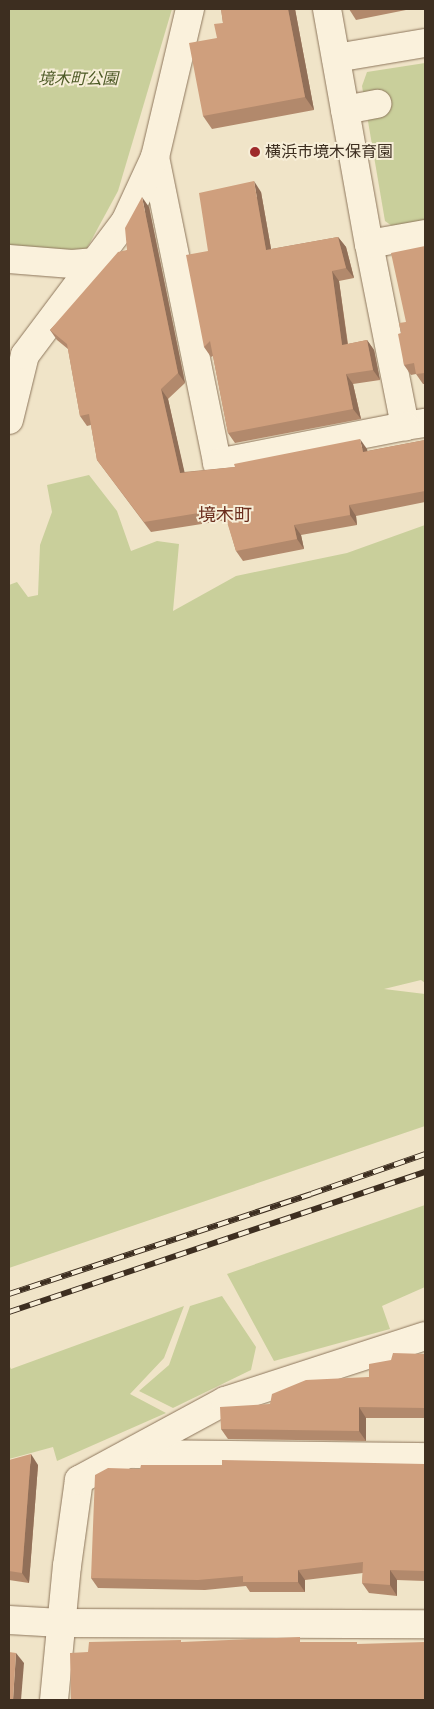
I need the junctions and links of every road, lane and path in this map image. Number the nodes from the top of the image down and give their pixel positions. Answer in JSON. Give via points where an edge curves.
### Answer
{"nodes":[{"id":1,"x":190,"y":9,"type":"edge"},
{"id":2,"x":327,"y":9,"type":"edge"},
{"id":3,"x":425,"y":43,"type":"edge"},
{"id":4,"x":336,"y":58,"type":"junction"},
{"id":5,"x":377,"y":104,"type":"dead end"},
{"id":6,"x":345,"y":110,"type":"junction"},
{"id":7,"x":155,"y":158,"type":"junction"},
{"id":8,"x":425,"y":234,"type":"edge"},
{"id":9,"x":369,"y":244,"type":"junction"},
{"id":10,"x":9,"y":259,"type":"edge"},
{"id":11,"x":96,"y":262,"type":"junction"},
{"id":12,"x":9,"y":420,"type":"edge"},
{"id":13,"x":415,"y":425,"type":"edge"},
{"id":14,"x":425,"y":1336,"type":"edge"},
{"id":15,"x":127,"y":1454,"type":"junction"},
{"id":16,"x":425,"y":1457,"type":"edge"},
{"id":17,"x":9,"y":1620,"type":"edge"},
{"id":18,"x":61,"y":1624,"type":"junction"},
{"id":19,"x":425,"y":1624,"type":"edge"},
{"id":20,"x":54,"y":1700,"type":"edge"}],
"edges":[{"from":1,"to":7,"type":"street"},
{"from":2,"to":4,"type":"street"},
{"from":3,"to":4,"type":"street"},
{"from":4,"to":6,"type":"street"},
{"from":5,"to":6,"type":"street"},
{"from":6,"to":9,"type":"street"},
{"from":7,"to":11,"type":"street","via":[[125,222]]},
{"from":7,"to":13,"type":"street","via":[[217,463]]},
{"from":8,"to":9,"type":"street"},
{"from":9,"to":13,"type":"street"},
{"from":10,"to":11,"type":"street","via":[[72,264]]},
{"from":11,"to":12,"type":"street","via":[[24,354]]},
{"from":14,"to":15,"type":"street","via":[[225,1401]]},
{"from":15,"to":16,"type":"street"},
{"from":15,"to":18,"type":"street","via":[[79,1480]]},
{"from":17,"to":18,"type":"street"},
{"from":18,"to":19,"type":"street"},
{"from":18,"to":20,"type":"street"}]}
